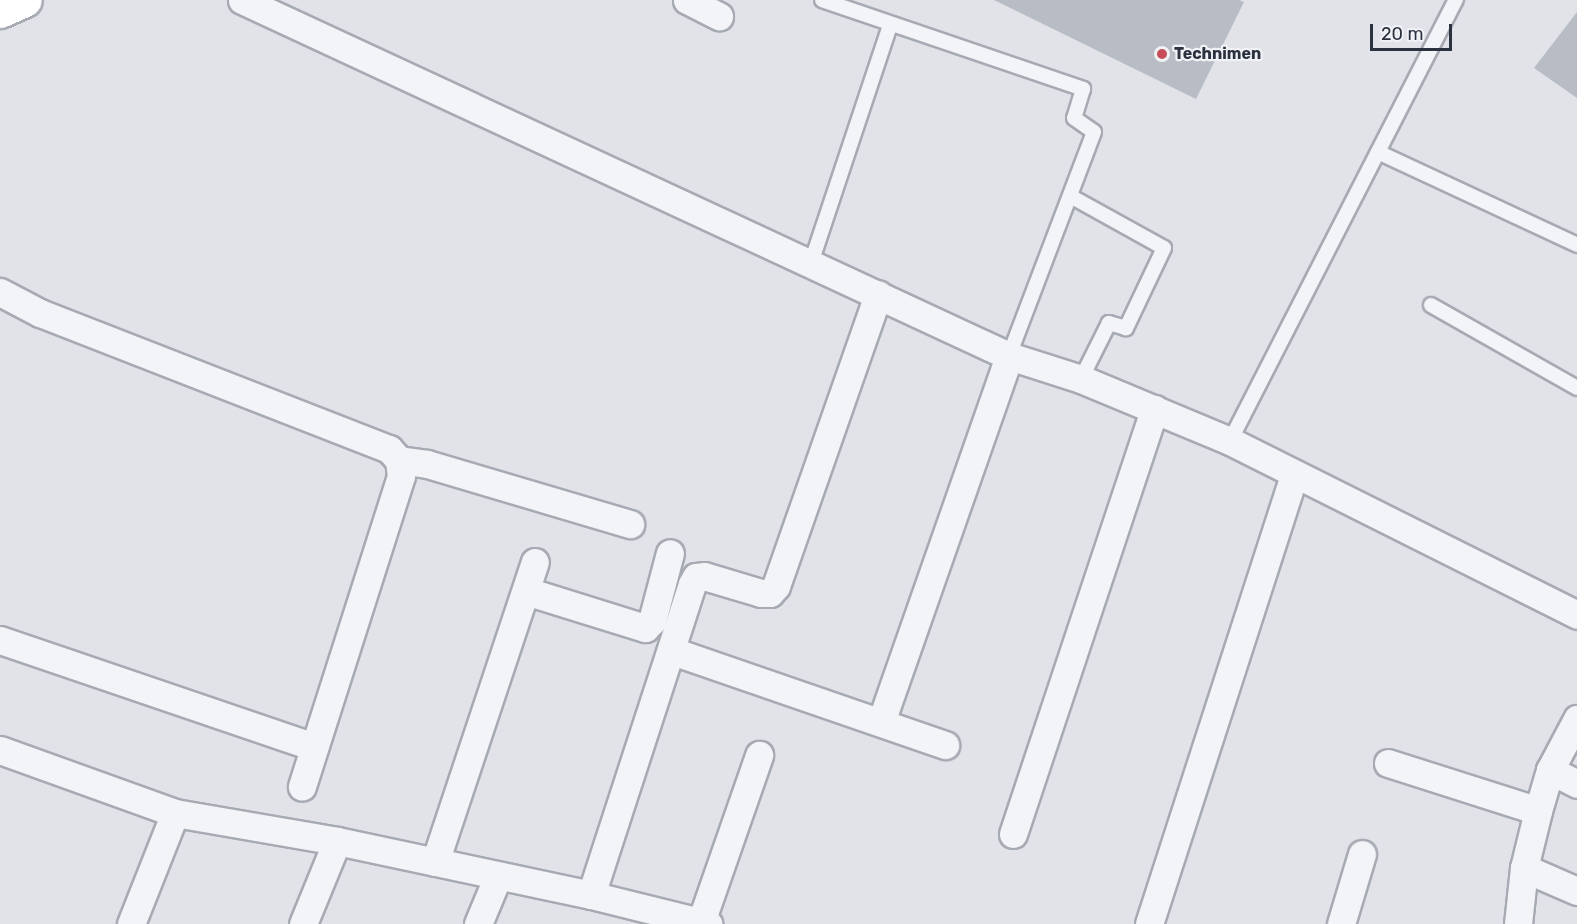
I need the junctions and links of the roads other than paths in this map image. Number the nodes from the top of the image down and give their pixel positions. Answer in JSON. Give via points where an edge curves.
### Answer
{"nodes":[{"id":1,"x":26,"y":0,"type":"edge"},
{"id":2,"x":242,"y":0,"type":"edge"},
{"id":3,"x":687,"y":0,"type":"edge"},
{"id":4,"x":822,"y":0,"type":"edge"},
{"id":5,"x":1456,"y":0,"type":"edge"},
{"id":6,"x":0,"y":11,"type":"edge"},
{"id":7,"x":719,"y":16,"type":"dead end"},
{"id":8,"x":890,"y":25,"type":"junction"},
{"id":9,"x":1378,"y":152,"type":"junction"},
{"id":10,"x":1071,"y":197,"type":"junction"},
{"id":11,"x":1577,"y":245,"type":"edge"},
{"id":12,"x":811,"y":263,"type":"junction"},
{"id":13,"x":0,"y":292,"type":"edge"},
{"id":14,"x":878,"y":294,"type":"junction"},
{"id":15,"x":1431,"y":305,"type":"dead end"},
{"id":16,"x":1009,"y":356,"type":"junction"},
{"id":17,"x":1081,"y":379,"type":"junction"},
{"id":18,"x":1577,"y":388,"type":"edge"},
{"id":19,"x":1154,"y":409,"type":"junction"},
{"id":20,"x":1230,"y":441,"type":"junction"},
{"id":21,"x":399,"y":460,"type":"junction"},
{"id":22,"x":1294,"y":474,"type":"junction"},
{"id":23,"x":630,"y":524,"type":"dead end"},
{"id":24,"x":670,"y":553,"type":"dead end"},
{"id":25,"x":535,"y":562,"type":"dead end"},
{"id":26,"x":526,"y":591,"type":"junction"},
{"id":27,"x":1577,"y":615,"type":"edge"},
{"id":28,"x":0,"y":640,"type":"edge"},
{"id":29,"x":672,"y":651,"type":"junction"},
{"id":30,"x":1577,"y":719,"type":"edge"},
{"id":31,"x":881,"y":722,"type":"junction"},
{"id":32,"x":945,"y":745,"type":"dead end"},
{"id":33,"x":314,"y":747,"type":"junction"},
{"id":34,"x":0,"y":750,"type":"edge"},
{"id":35,"x":759,"y":755,"type":"dead end"},
{"id":36,"x":1389,"y":763,"type":"dead end"},
{"id":37,"x":1551,"y":770,"type":"junction"},
{"id":38,"x":1577,"y":784,"type":"edge"},
{"id":39,"x":302,"y":787,"type":"dead end"},
{"id":40,"x":1538,"y":811,"type":"junction"},
{"id":41,"x":175,"y":813,"type":"junction"},
{"id":42,"x":1013,"y":834,"type":"dead end"},
{"id":43,"x":337,"y":841,"type":"junction"},
{"id":44,"x":1362,"y":854,"type":"dead end"},
{"id":45,"x":435,"y":862,"type":"junction"},
{"id":46,"x":1524,"y":868,"type":"junction"},
{"id":47,"x":498,"y":876,"type":"junction"},
{"id":48,"x":1577,"y":891,"type":"edge"},
{"id":49,"x":591,"y":895,"type":"junction"},
{"id":50,"x":661,"y":919,"type":"edge"},
{"id":51,"x":704,"y":923,"type":"edge"},
{"id":52,"x":131,"y":924,"type":"edge"},
{"id":53,"x":303,"y":924,"type":"edge"},
{"id":54,"x":478,"y":924,"type":"edge"},
{"id":55,"x":1149,"y":924,"type":"edge"},
{"id":56,"x":1341,"y":924,"type":"edge"},
{"id":57,"x":1518,"y":924,"type":"edge"}],
"edges":[{"from":1,"to":6,"type":"main road"},
{"from":2,"to":12,"type":"street"},
{"from":3,"to":7,"type":"street"},
{"from":4,"to":8,"type":"lane"},
{"from":5,"to":9,"type":"lane"},
{"from":8,"to":10,"type":"lane","via":[[962,45],[1083,89],[1074,118],[1094,132]]},
{"from":8,"to":12,"type":"lane"},
{"from":9,"to":11,"type":"lane"},
{"from":9,"to":20,"type":"lane"},
{"from":10,"to":16,"type":"lane"},
{"from":10,"to":17,"type":"lane","via":[[1164,248],[1126,328],[1110,323]]},
{"from":12,"to":14,"type":"street"},
{"from":13,"to":21,"type":"street","via":[[40,314],[389,449]]},
{"from":14,"to":16,"type":"street"},
{"from":14,"to":29,"type":"street","via":[[776,586],[770,593],[761,593],[704,576],[696,578]]},
{"from":15,"to":18,"type":"lane"},
{"from":16,"to":17,"type":"street"},
{"from":16,"to":31,"type":"street"},
{"from":17,"to":19,"type":"street"},
{"from":19,"to":20,"type":"street"},
{"from":19,"to":42,"type":"street"},
{"from":20,"to":22,"type":"street"},
{"from":21,"to":23,"type":"street","via":[[427,464]]},
{"from":21,"to":33,"type":"street","via":[[401,476]]},
{"from":22,"to":27,"type":"street"},
{"from":22,"to":55,"type":"street"},
{"from":24,"to":26,"type":"street","via":[[652,621],[645,628]]},
{"from":25,"to":26,"type":"street"},
{"from":26,"to":45,"type":"street"},
{"from":28,"to":33,"type":"street"},
{"from":29,"to":31,"type":"street"},
{"from":29,"to":49,"type":"street"},
{"from":30,"to":37,"type":"street"},
{"from":31,"to":32,"type":"street"},
{"from":33,"to":39,"type":"street"},
{"from":34,"to":41,"type":"street"},
{"from":35,"to":51,"type":"street"},
{"from":36,"to":40,"type":"street"},
{"from":37,"to":38,"type":"street"},
{"from":37,"to":40,"type":"street"},
{"from":40,"to":46,"type":"street"},
{"from":41,"to":43,"type":"street"},
{"from":41,"to":52,"type":"street"},
{"from":43,"to":45,"type":"street"},
{"from":43,"to":53,"type":"street"},
{"from":44,"to":56,"type":"street"},
{"from":45,"to":47,"type":"street"},
{"from":46,"to":48,"type":"street"},
{"from":46,"to":57,"type":"street"},
{"from":47,"to":49,"type":"street"},
{"from":47,"to":54,"type":"street"},
{"from":49,"to":50,"type":"street"},
{"from":50,"to":51,"type":"street"}]}
